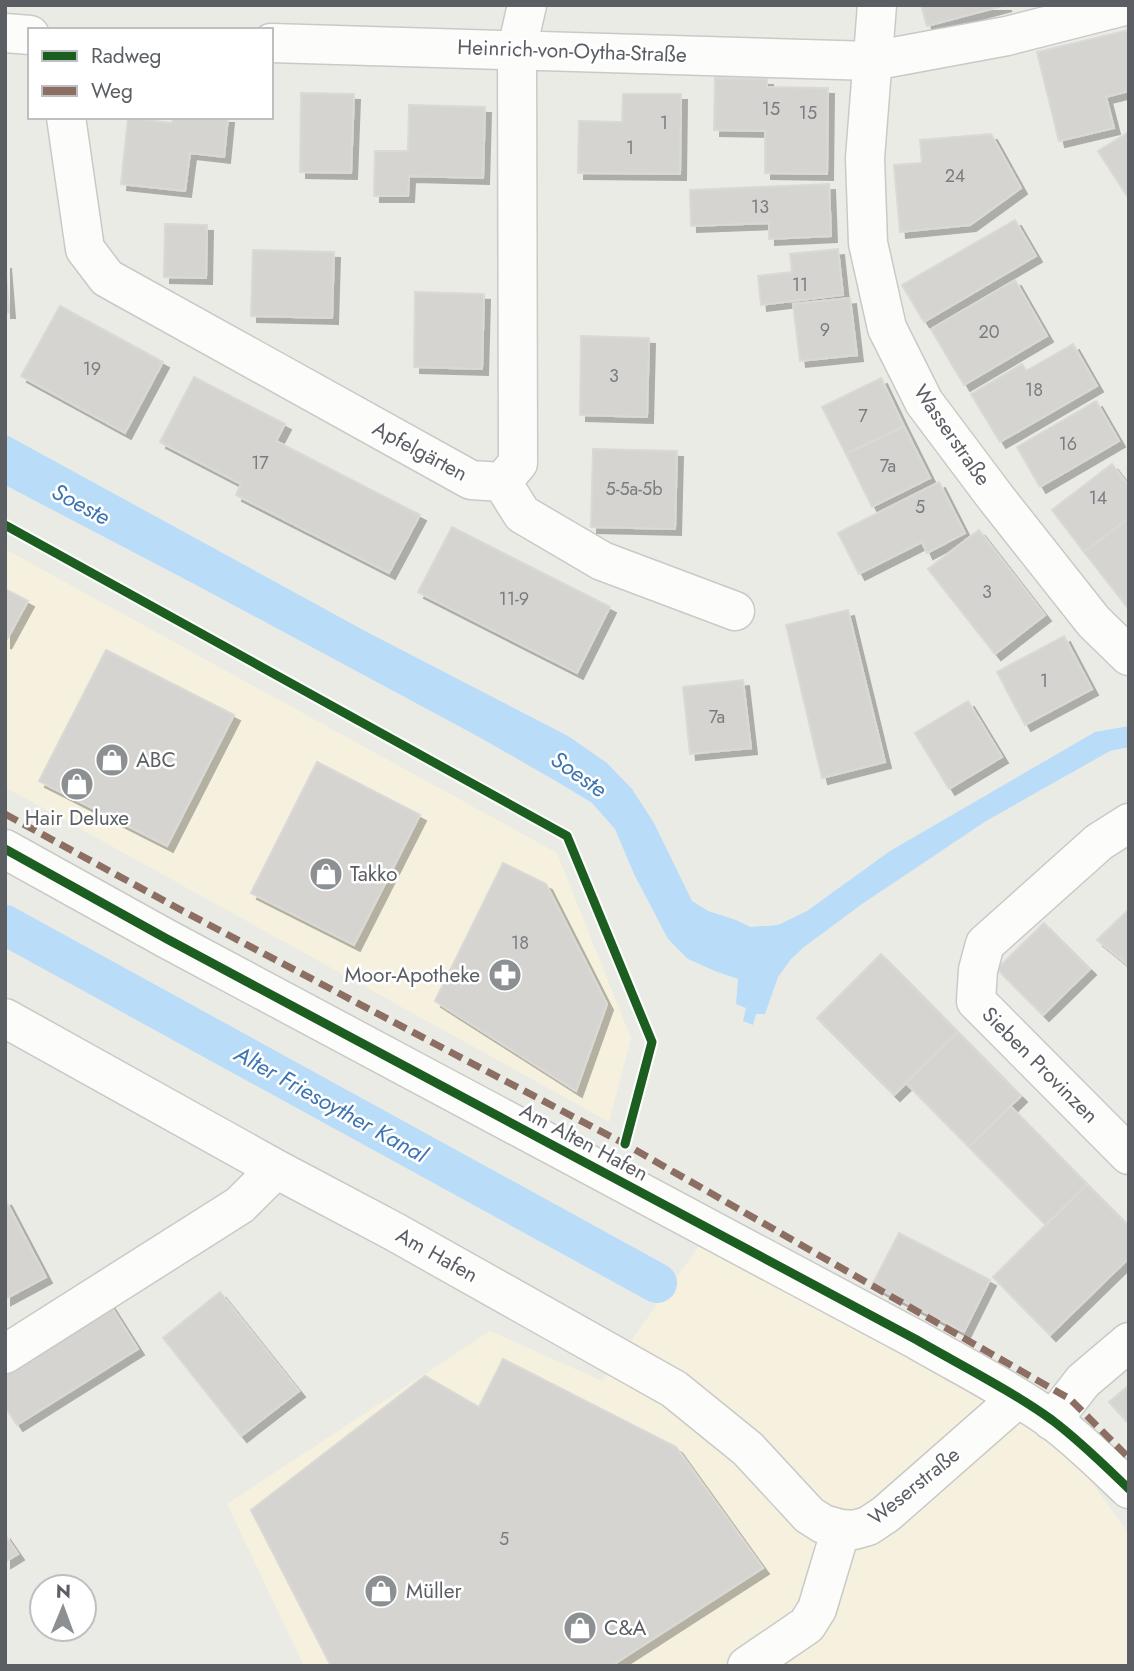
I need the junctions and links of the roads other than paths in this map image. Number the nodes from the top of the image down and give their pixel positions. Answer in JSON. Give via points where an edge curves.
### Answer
{"nodes":[{"id":1,"x":527,"y":5,"type":"edge"},
{"id":2,"x":877,"y":5,"type":"edge"},
{"id":3,"x":1128,"y":5,"type":"edge"},
{"id":4,"x":5,"y":33,"type":"edge"},
{"id":5,"x":28,"y":35,"type":"edge"},
{"id":6,"x":273,"y":43,"type":"edge"},
{"id":7,"x":517,"y":49,"type":"junction"},
{"id":8,"x":872,"y":61,"type":"junction"},
{"id":9,"x":66,"y":119,"type":"edge"},
{"id":10,"x":502,"y":482,"type":"junction"},
{"id":11,"x":735,"y":611,"type":"dead end"},
{"id":12,"x":1129,"y":656,"type":"edge"},
{"id":13,"x":1129,"y":823,"type":"edge"},
{"id":14,"x":5,"y":849,"type":"edge"},
{"id":15,"x":5,"y":1018,"type":"edge"},
{"id":16,"x":1129,"y":1155,"type":"edge"},
{"id":17,"x":276,"y":1169,"type":"junction"},
{"id":18,"x":1129,"y":1342,"type":"edge"},
{"id":19,"x":5,"y":1354,"type":"edge"},
{"id":20,"x":1018,"y":1398,"type":"junction"},
{"id":21,"x":1052,"y":1421,"type":"junction"},
{"id":22,"x":1129,"y":1489,"type":"edge"},
{"id":23,"x":841,"y":1529,"type":"junction"},
{"id":24,"x":747,"y":1666,"type":"edge"}],
"edges":[{"from":1,"to":7,"type":"street"},
{"from":2,"to":8,"type":"street","name":"Wasserstraße"},
{"from":3,"to":8,"type":"street","name":"Heinrich-von-Oytha-Straße","via":[[1006,36]]},
{"from":4,"to":5,"type":"street"},
{"from":6,"to":7,"type":"street","name":"Heinrich-von-Oytha-Straße"},
{"from":7,"to":8,"type":"street","name":"Heinrich-von-Oytha-Straße"},
{"from":7,"to":10,"type":"street","via":[[518,463]]},
{"from":8,"to":12,"type":"street","name":"Wasserstraße","via":[[864,158],[868,243],[887,328],[924,402],[1086,612]]},
{"from":9,"to":10,"type":"street","name":"Apfelgärten","via":[[86,249],[107,278],[471,480]]},
{"from":10,"to":11,"type":"street","via":[[522,514],[602,561]]},
{"from":13,"to":16,"type":"street","name":"Sieben Provinzen","via":[[1099,842],[985,944],[976,1001]]},
{"from":14,"to":20,"type":"street","name":"Am Alten Hafen"},
{"from":15,"to":17,"type":"street","name":"Am Hafen"},
{"from":17,"to":19,"type":"street","via":[[240,1205]]},
{"from":17,"to":23,"type":"street","name":"Am Hafen","via":[[674,1389],[748,1449],[809,1515]]},
{"from":18,"to":21,"type":"street","via":[[1083,1381]]},
{"from":20,"to":21,"type":"street","name":"Am Alten Hafen"},
{"from":20,"to":23,"type":"street","name":"Weserstraße","via":[[886,1514],[867,1526]]},
{"from":21,"to":22,"type":"street","name":"Am Alten Hafen"},
{"from":23,"to":24,"type":"street","name":"Weserstraße","via":[[817,1609],[807,1625]]}]}
